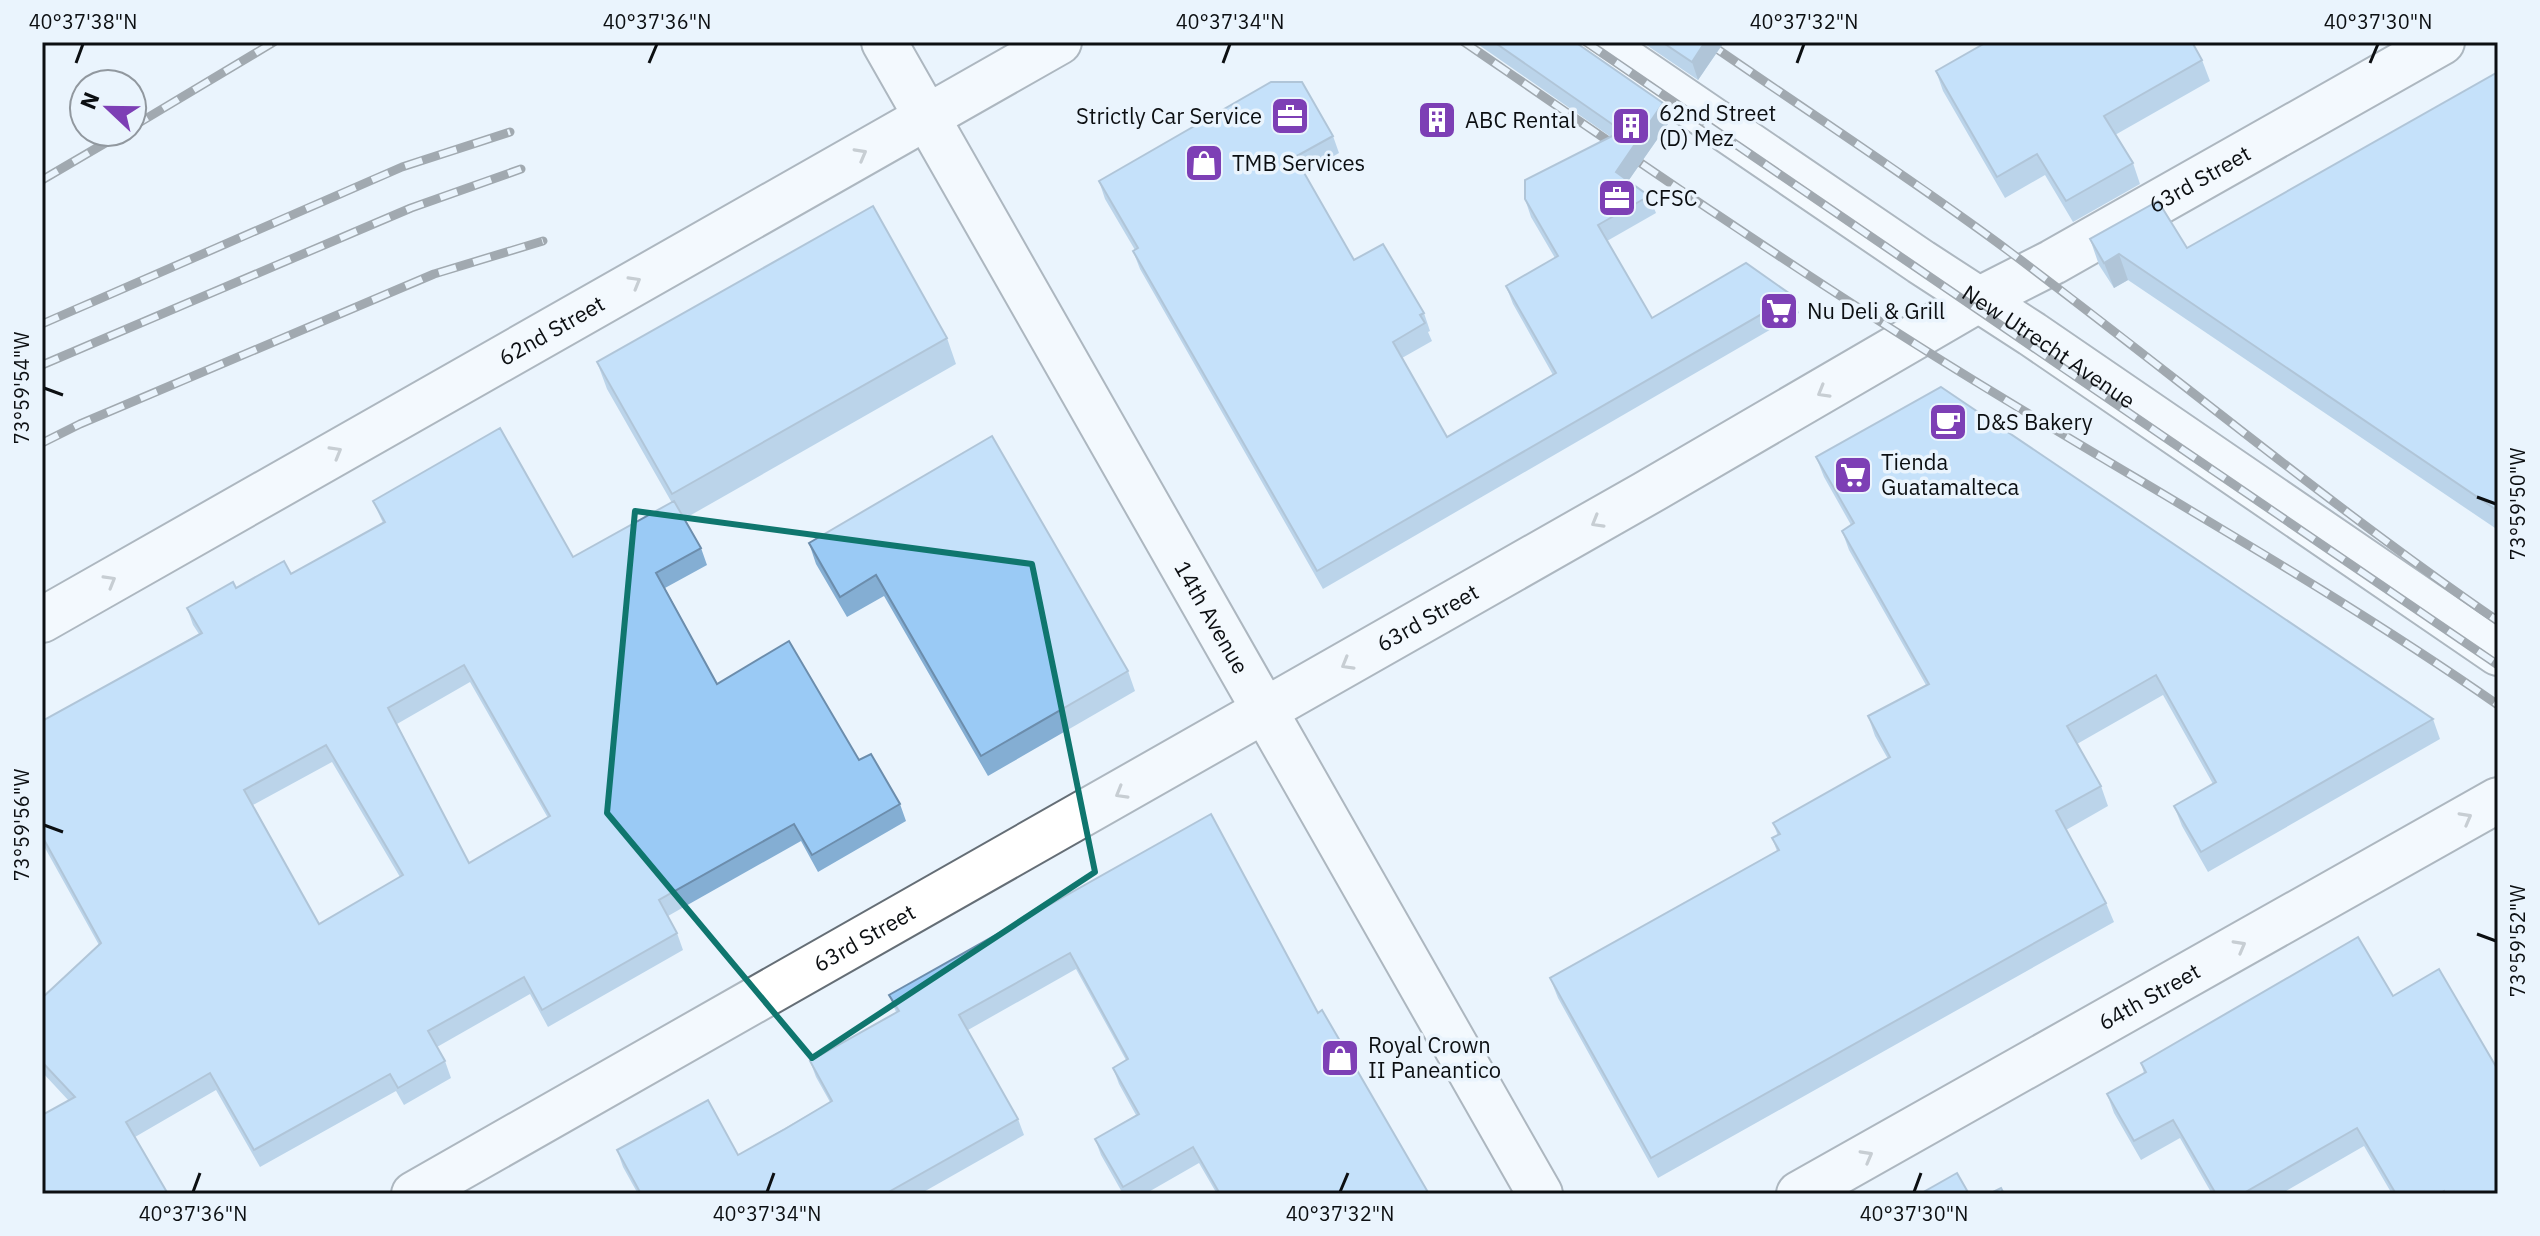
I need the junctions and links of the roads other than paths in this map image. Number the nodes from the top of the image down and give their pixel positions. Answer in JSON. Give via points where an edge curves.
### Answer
{"nodes":[{"id":1,"x":884,"y":42,"type":"edge"},
{"id":2,"x":1059,"y":42,"type":"edge"},
{"id":3,"x":1598,"y":42,"type":"edge"},
{"id":4,"x":2442,"y":42,"type":"edge"},
{"id":5,"x":926,"y":117,"type":"junction"},
{"id":6,"x":1980,"y":299,"type":"junction"},
{"id":7,"x":42,"y":620,"type":"edge"},
{"id":8,"x":2498,"y":653,"type":"edge"},
{"id":9,"x":1265,"y":711,"type":"junction"},
{"id":10,"x":2498,"y":800,"type":"edge"},
{"id":11,"x":414,"y":1194,"type":"edge"},
{"id":12,"x":1540,"y":1194,"type":"edge"},
{"id":13,"x":1799,"y":1194,"type":"edge"}],
"edges":[{"from":1,"to":5,"type":"street","name":"14th Avenue"},
{"from":2,"to":5,"type":"street","name":"62nd Street"},
{"from":3,"to":6,"type":"street","name":"New Utrecht Avenue"},
{"from":4,"to":6,"type":"street","name":"63rd Street"},
{"from":7,"to":5,"type":"street","name":"62nd Street","one_way":true},
{"from":5,"to":9,"type":"street","name":"14th Avenue"},
{"from":6,"to":8,"type":"street","name":"New Utrecht Avenue"},
{"from":6,"to":9,"type":"street","name":"63rd Street","one_way":true},
{"from":9,"to":11,"type":"street","name":"63rd Street","one_way":true},
{"from":9,"to":12,"type":"street","name":"14th Avenue"},
{"from":13,"to":10,"type":"street","name":"64th Street","one_way":true}]}
